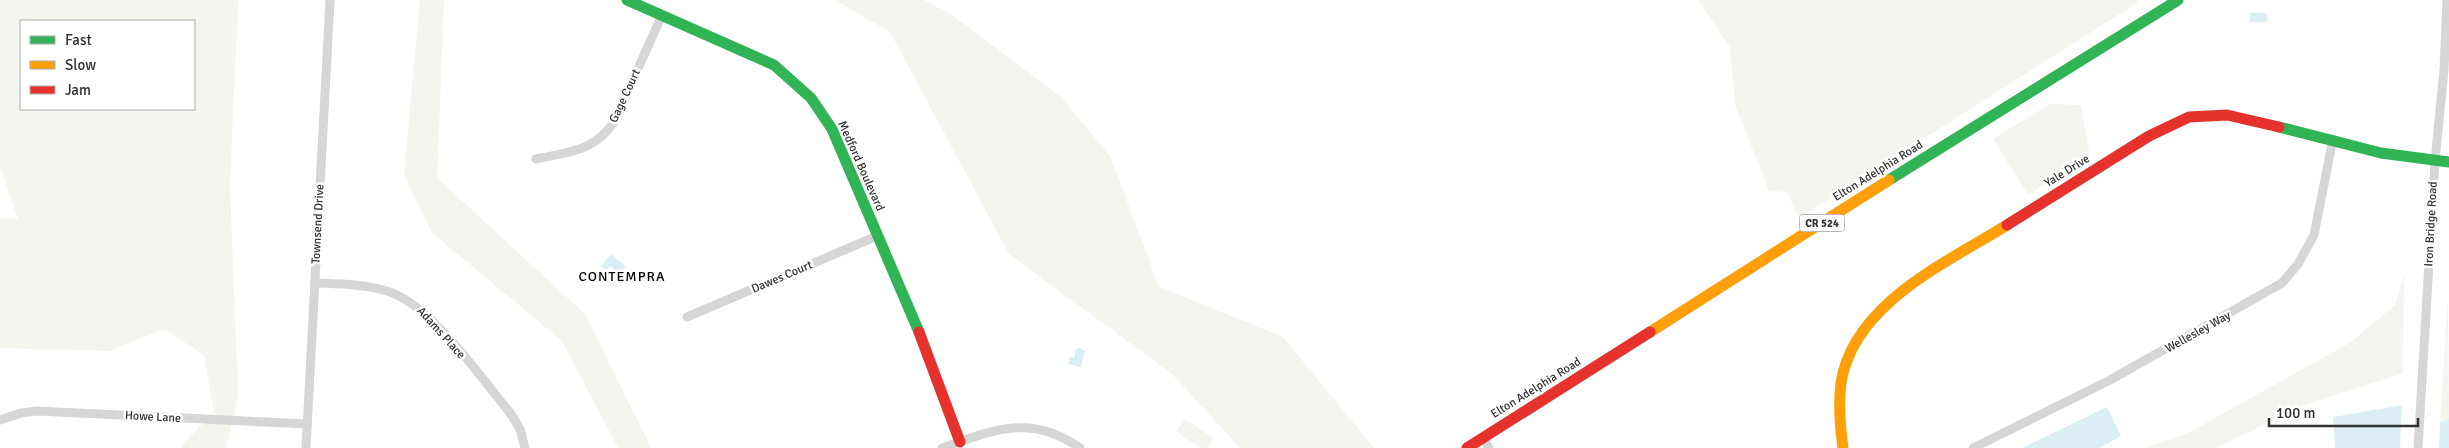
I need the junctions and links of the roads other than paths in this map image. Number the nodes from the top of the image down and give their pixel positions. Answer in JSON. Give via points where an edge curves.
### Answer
{"nodes":[{"id":1,"x":330,"y":0,"type":"edge"},
{"id":2,"x":627,"y":0,"type":"edge"},
{"id":3,"x":2178,"y":0,"type":"edge"},
{"id":4,"x":2447,"y":0,"type":"edge"},
{"id":5,"x":662,"y":15,"type":"junction"},
{"id":6,"x":2333,"y":139,"type":"junction"},
{"id":7,"x":536,"y":159,"type":"dead end"},
{"id":8,"x":2435,"y":161,"type":"junction"},
{"id":9,"x":2449,"y":162,"type":"edge"},
{"id":10,"x":877,"y":236,"type":"junction"},
{"id":11,"x":314,"y":283,"type":"junction"},
{"id":12,"x":688,"y":317,"type":"dead end"},
{"id":13,"x":0,"y":420,"type":"edge"},
{"id":14,"x":308,"y":424,"type":"junction"},
{"id":15,"x":960,"y":442,"type":"junction"},
{"id":16,"x":1486,"y":443,"type":"edge"},
{"id":17,"x":306,"y":448,"type":"edge"},
{"id":18,"x":525,"y":448,"type":"edge"},
{"id":19,"x":942,"y":448,"type":"edge"},
{"id":20,"x":1080,"y":448,"type":"edge"},
{"id":21,"x":1467,"y":448,"type":"edge"},
{"id":22,"x":1843,"y":448,"type":"edge"},
{"id":23,"x":1973,"y":448,"type":"edge"},
{"id":24,"x":2418,"y":448,"type":"edge"}],
"edges":[{"from":1,"to":11,"type":"street","name":"Townsend Drive"},
{"from":2,"to":5,"type":"street","name":"Medford Boulevard"},
{"from":3,"to":16,"type":"street","name":"Elton Adelphia Road","number":"CR 524","via":[[1910,167]]},
{"from":4,"to":8,"type":"street","name":"Iron Bridge Road"},
{"from":5,"to":7,"type":"street","name":"Gage Court","via":[[608,132],[588,147]]},
{"from":5,"to":10,"type":"street","name":"Medford Boulevard","via":[[762,58],[803,89],[832,129]]},
{"from":6,"to":8,"type":"street","name":"Yale Drive","via":[[2381,153]]},
{"from":6,"to":22,"type":"street","name":"Yale Drive","via":[[2227,115],[2190,117],[2149,136],[1905,289],[1879,310],[1851,351],[1839,395]]},
{"from":6,"to":23,"type":"street","name":"Wellesley Way","via":[[2314,235],[2298,264],[2282,283],[2110,380]]},
{"from":8,"to":9,"type":"street","name":"Yale Drive"},
{"from":8,"to":24,"type":"street","name":"Iron Bridge Road"},
{"from":10,"to":12,"type":"street","name":"Dawes Court"},
{"from":10,"to":15,"type":"street","name":"Medford Boulevard","via":[[929,356]]},
{"from":11,"to":14,"type":"street","name":"Townsend Drive"},
{"from":11,"to":18,"type":"street","name":"Adams Place","via":[[378,288],[416,305],[432,319],[511,414],[520,429]]},
{"from":13,"to":14,"type":"street","name":"Howe Lane","via":[[37,411]]},
{"from":14,"to":17,"type":"street","name":"Townsend Drive"},
{"from":15,"to":19,"type":"street"},
{"from":15,"to":20,"type":"street","via":[[996,430],[1020,427],[1044,430]]},
{"from":16,"to":21,"type":"street","name":"Elton Adelphia Road","number":"CR 524"}]}
